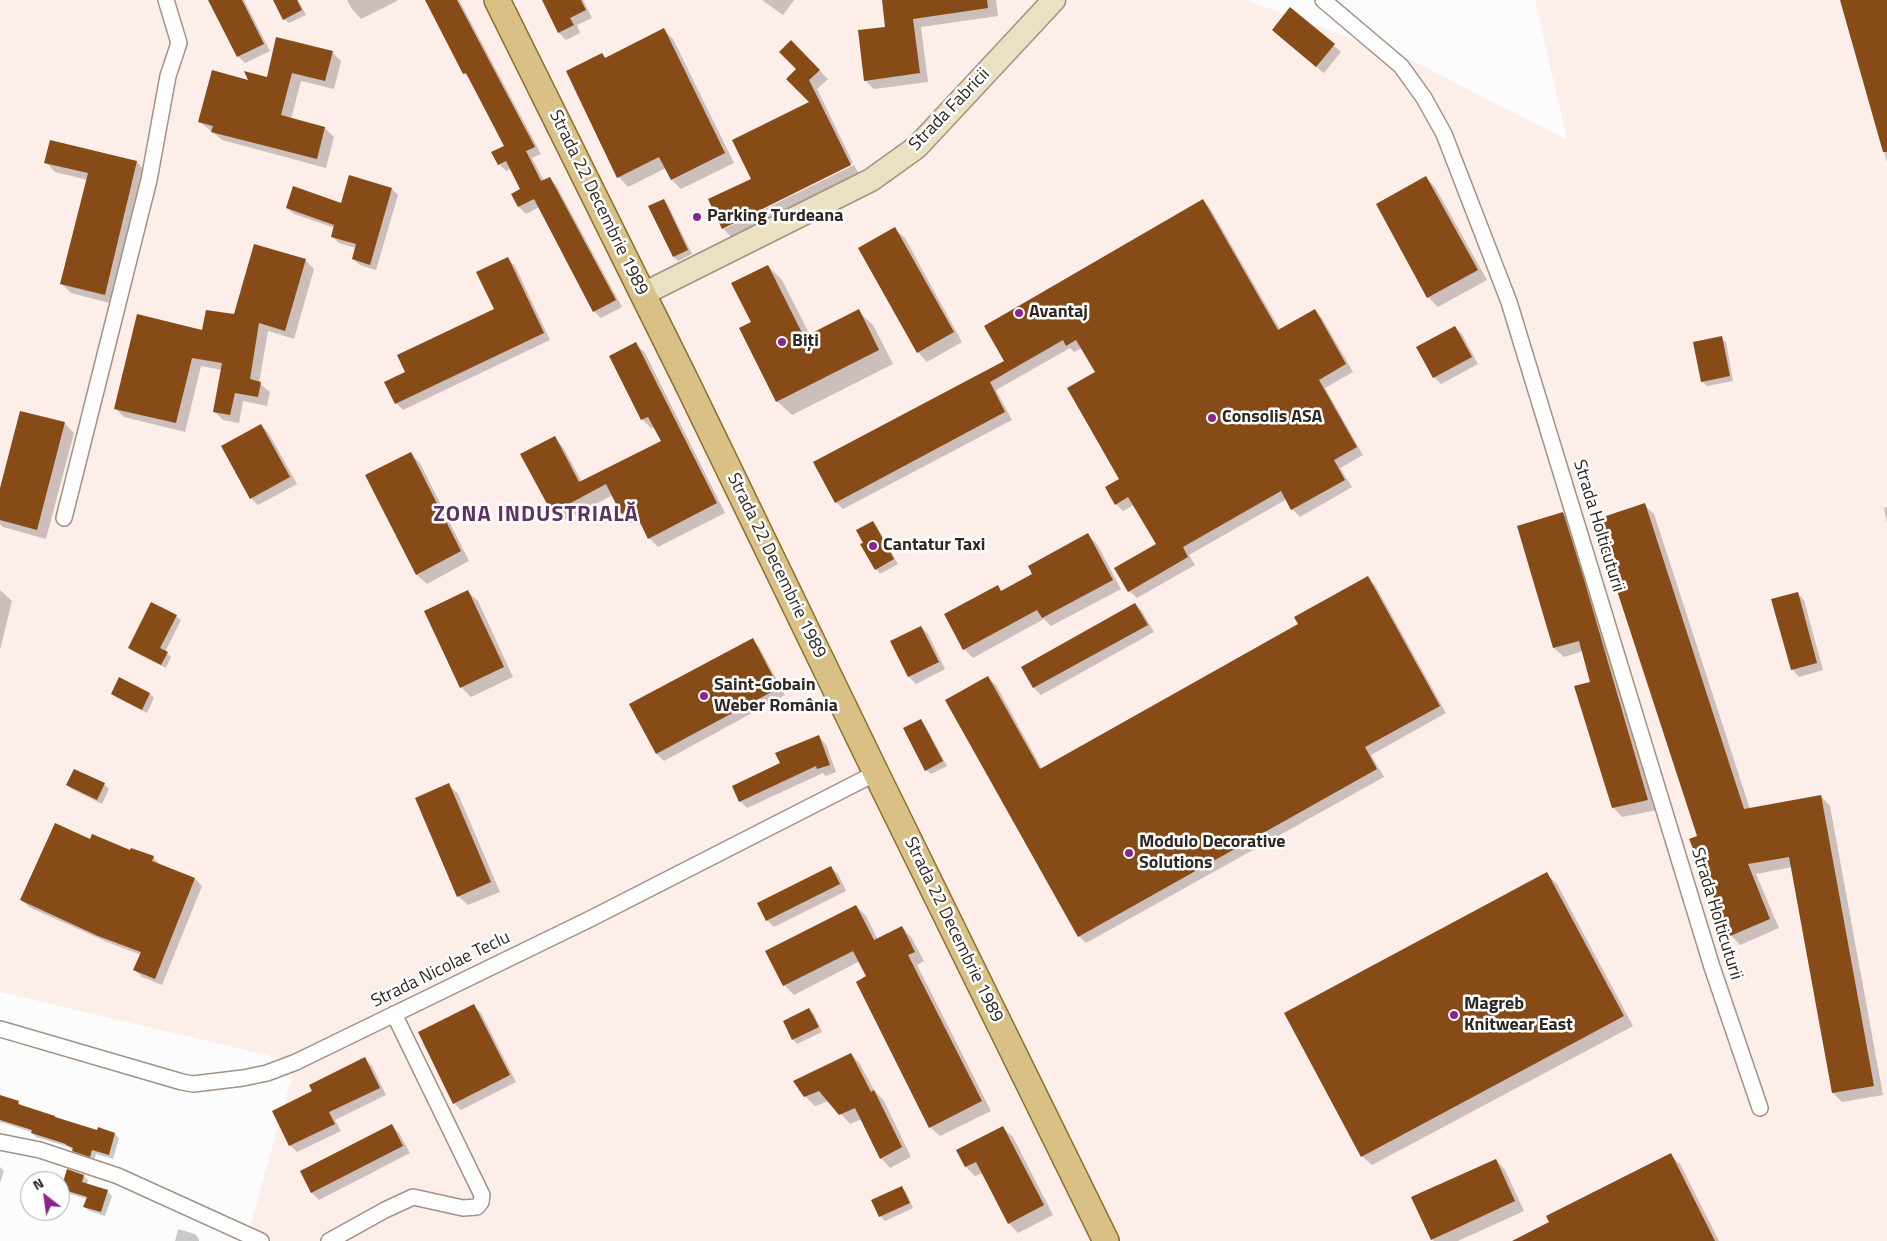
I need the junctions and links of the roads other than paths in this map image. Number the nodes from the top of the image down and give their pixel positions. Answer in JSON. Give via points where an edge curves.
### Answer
{"nodes":[{"id":1,"x":166,"y":0,"type":"edge"},
{"id":2,"x":497,"y":0,"type":"edge"},
{"id":3,"x":1054,"y":0,"type":"edge"},
{"id":4,"x":1323,"y":0,"type":"edge"},
{"id":5,"x":644,"y":294,"type":"junction"},
{"id":6,"x":64,"y":518,"type":"dead end"},
{"id":7,"x":876,"y":773,"type":"junction"},
{"id":8,"x":394,"y":1014,"type":"junction"},
{"id":9,"x":0,"y":1029,"type":"edge"},
{"id":10,"x":1760,"y":1108,"type":"dead end"},
{"id":11,"x":0,"y":1142,"type":"edge"},
{"id":12,"x":261,"y":1241,"type":"edge"},
{"id":13,"x":329,"y":1241,"type":"edge"},
{"id":14,"x":1106,"y":1241,"type":"edge"}],
"edges":[{"from":1,"to":6,"type":"street","via":[[179,43],[168,76],[149,180]]},
{"from":2,"to":5,"type":"main road","name":"Strada 22 Decembrie 1989"},
{"from":3,"to":5,"type":"street","name":"Strada Fabricii","via":[[917,147],[879,175]]},
{"from":4,"to":10,"type":"street","name":"Strada Holticuturii","via":[[1401,66],[1444,134],[1509,302],[1709,958]]},
{"from":5,"to":7,"type":"main road","name":"Strada 22 Decembrie 1989"},
{"from":7,"to":8,"type":"street","name":"Strada Nicolae Teclu","via":[[590,919]]},
{"from":7,"to":14,"type":"main road","name":"Strada 22 Decembrie 1989"},
{"from":8,"to":9,"type":"street","name":"Strada Nicolae Teclu","via":[[268,1073],[193,1084]]},
{"from":8,"to":13,"type":"street","via":[[482,1195],[481,1202],[478,1207],[463,1208],[413,1197]]},
{"from":11,"to":12,"type":"street","via":[[40,1150],[118,1176]]}]}
